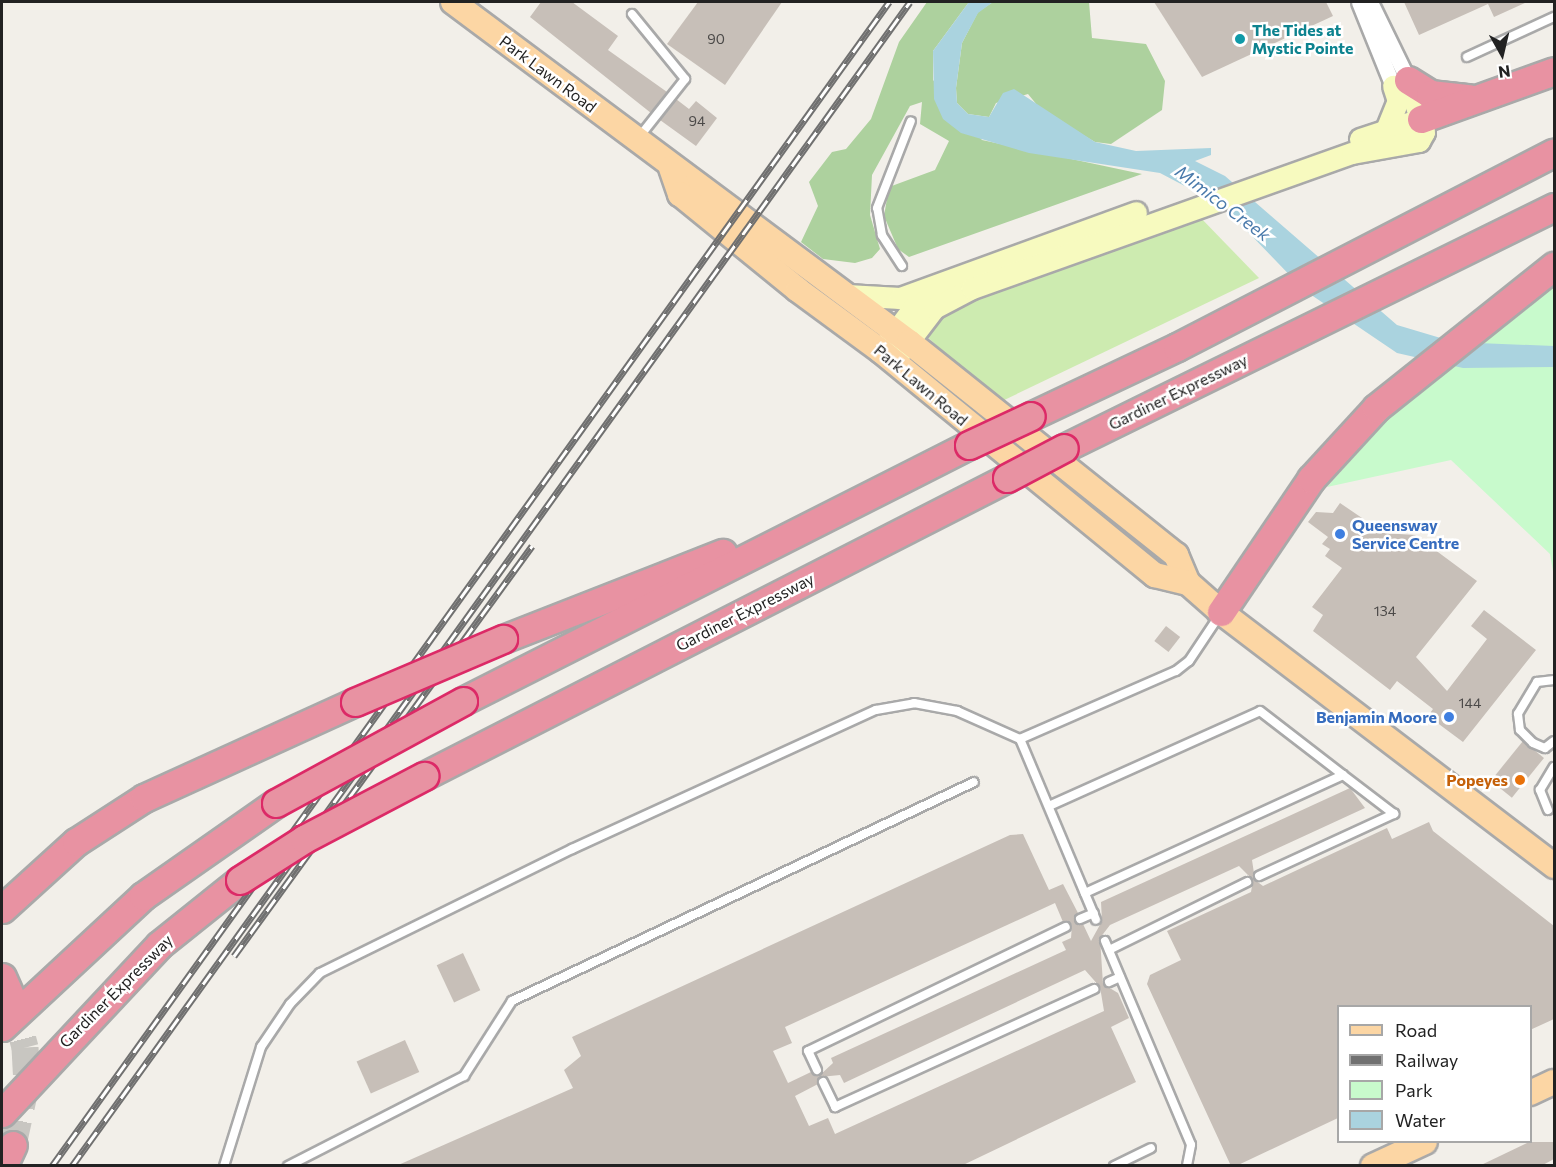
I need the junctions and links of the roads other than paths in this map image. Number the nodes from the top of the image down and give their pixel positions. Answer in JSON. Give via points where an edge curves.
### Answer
{"nodes":[{"id":1,"x":453,"y":2,"type":"edge"},
{"id":2,"x":1359,"y":2,"type":"edge"},
{"id":3,"x":1370,"y":2,"type":"edge"},
{"id":4,"x":632,"y":14,"type":"dead end"},
{"id":5,"x":1554,"y":17,"type":"edge"},
{"id":6,"x":1467,"y":57,"type":"dead end"},
{"id":7,"x":1554,"y":71,"type":"edge"},
{"id":8,"x":1400,"y":83,"type":"junction"},
{"id":9,"x":1497,"y":95,"type":"junction"},
{"id":10,"x":1421,"y":119,"type":"junction"},
{"id":11,"x":911,"y":121,"type":"dead end"},
{"id":12,"x":1386,"y":130,"type":"junction"},
{"id":13,"x":636,"y":142,"type":"junction"},
{"id":14,"x":1554,"y":152,"type":"edge"},
{"id":15,"x":1304,"y":163,"type":"junction"},
{"id":16,"x":671,"y":168,"type":"junction"},
{"id":17,"x":1554,"y":207,"type":"edge"},
{"id":18,"x":1142,"y":218,"type":"junction"},
{"id":19,"x":902,"y":266,"type":"dead end"},
{"id":20,"x":1554,"y":266,"type":"edge"},
{"id":21,"x":957,"y":277,"type":"junction"},
{"id":22,"x":846,"y":295,"type":"junction"},
{"id":23,"x":902,"y":337,"type":"junction"},
{"id":24,"x":887,"y":356,"type":"junction"},
{"id":25,"x":882,"y":487,"type":"junction"},
{"id":26,"x":1188,"y":583,"type":"junction"},
{"id":27,"x":1221,"y":612,"type":"junction"},
{"id":28,"x":1554,"y":680,"type":"edge"},
{"id":29,"x":1020,"y":739,"type":"junction"},
{"id":30,"x":1554,"y":741,"type":"edge"},
{"id":31,"x":1554,"y":767,"type":"edge"},
{"id":32,"x":1343,"y":775,"type":"junction"},
{"id":33,"x":974,"y":782,"type":"dead end"},
{"id":34,"x":1049,"y":806,"type":"junction"},
{"id":35,"x":1548,"y":810,"type":"dead end"},
{"id":36,"x":1554,"y":866,"type":"edge"},
{"id":37,"x":1259,"y":876,"type":"dead end"},
{"id":38,"x":1247,"y":882,"type":"dead end"},
{"id":39,"x":1086,"y":894,"type":"junction"},
{"id":40,"x":3,"y":907,"type":"edge"},
{"id":41,"x":1080,"y":920,"type":"dead end"},
{"id":42,"x":1066,"y":927,"type":"dead end"},
{"id":43,"x":1105,"y":941,"type":"dead end"},
{"id":44,"x":1109,"y":950,"type":"junction"},
{"id":45,"x":1120,"y":977,"type":"junction"},
{"id":46,"x":1109,"y":982,"type":"dead end"},
{"id":47,"x":1094,"y":989,"type":"dead end"},
{"id":48,"x":2,"y":1027,"type":"edge"},
{"id":49,"x":817,"y":1070,"type":"dead end"},
{"id":50,"x":823,"y":1082,"type":"dead end"},
{"id":51,"x":1554,"y":1082,"type":"edge"},
{"id":52,"x":1532,"y":1092,"type":"edge"},
{"id":53,"x":2,"y":1113,"type":"edge"},
{"id":54,"x":1423,"y":1143,"type":"edge"},
{"id":55,"x":1151,"y":1148,"type":"dead end"},
{"id":56,"x":224,"y":1166,"type":"edge"},
{"id":57,"x":288,"y":1166,"type":"edge"},
{"id":58,"x":1114,"y":1166,"type":"edge"},
{"id":59,"x":1187,"y":1166,"type":"edge"},
{"id":60,"x":1373,"y":1166,"type":"edge"}],
"edges":[{"from":1,"to":13,"type":"main road","name":"Park Lawn Road"},
{"from":2,"to":8,"type":"street"},
{"from":3,"to":8,"type":"street"},
{"from":4,"to":13,"type":"lane","via":[[685,79]]},
{"from":5,"to":6,"type":"lane"},
{"from":7,"to":9,"type":"highway"},
{"from":8,"to":9,"type":"highway","via":[[1443,98]]},
{"from":8,"to":10,"type":"main road"},
{"from":8,"to":12,"type":"main road","via":[[1398,101]]},
{"from":9,"to":10,"type":"highway"},
{"from":10,"to":12,"type":"main road"},
{"from":10,"to":15,"type":"main road","via":[[1424,135],[1415,143],[1370,148]]},
{"from":11,"to":19,"type":"lane","via":[[877,208],[882,236]]},
{"from":12,"to":15,"type":"main road"},
{"from":13,"to":16,"type":"main road","name":"Park Lawn Road"},
{"from":14,"to":25,"type":"highway","bridge":true,"via":[[1261,304]]},
{"from":15,"to":18,"type":"main road"},
{"from":16,"to":22,"type":"main road","name":"Park Lawn Road","via":[[696,178]]},
{"from":16,"to":24,"type":"main road","name":"Park Lawn Road","via":[[680,194]]},
{"from":17,"to":53,"type":"highway","name":"Gardiner Expressway","bridge":true,"via":[[1064,448],[304,839],[240,880],[159,945]]},
{"from":18,"to":21,"type":"main road"},
{"from":18,"to":23,"type":"main road","via":[[947,299]]},
{"from":20,"to":27,"type":"highway","via":[[1393,394],[1311,479]]},
{"from":21,"to":22,"type":"main road","via":[[900,298]]},
{"from":21,"to":23,"type":"main road","via":[[913,308]]},
{"from":22,"to":23,"type":"main road","name":"Park Lawn Road"},
{"from":23,"to":24,"type":"main road"},
{"from":23,"to":26,"type":"main road","name":"Park Lawn Road","via":[[1176,555]]},
{"from":24,"to":26,"type":"main road","name":"Park Lawn Road","via":[[1155,575]]},
{"from":25,"to":40,"type":"highway","bridge":true,"via":[[502,639],[144,798],[76,842]]},
{"from":25,"to":48,"type":"highway","bridge":true,"via":[[463,701],[276,803],[143,896]]},
{"from":26,"to":27,"type":"main road","name":"Park Lawn Road"},
{"from":27,"to":29,"type":"lane","via":[[1195,654],[1176,671]]},
{"from":27,"to":36,"type":"main road","name":"Park Lawn Road"},
{"from":28,"to":30,"type":"lane","via":[[1537,682],[1518,714],[1520,730],[1533,743],[1545,748]]},
{"from":29,"to":34,"type":"lane"},
{"from":29,"to":56,"type":"lane","via":[[957,711],[914,704],[876,710],[572,849],[320,973],[290,1004],[261,1047]]},
{"from":31,"to":35,"type":"lane","via":[[1540,790]]},
{"from":32,"to":34,"type":"lane","via":[[1260,711]]},
{"from":32,"to":37,"type":"lane","via":[[1394,814]]},
{"from":32,"to":39,"type":"lane"},
{"from":33,"to":57,"type":"lane","via":[[512,1001],[464,1076]]},
{"from":34,"to":39,"type":"lane"},
{"from":38,"to":44,"type":"lane"},
{"from":39,"to":41,"type":"lane","via":[[1095,917]]},
{"from":42,"to":49,"type":"lane","via":[[808,1051]]},
{"from":43,"to":44,"type":"lane"},
{"from":44,"to":45,"type":"lane"},
{"from":45,"to":46,"type":"lane"},
{"from":45,"to":59,"type":"lane","via":[[1191,1145]]},
{"from":47,"to":50,"type":"lane","via":[[835,1107]]},
{"from":51,"to":52,"type":"main road"},
{"from":54,"to":60,"type":"main road"},
{"from":55,"to":58,"type":"lane"}]}
